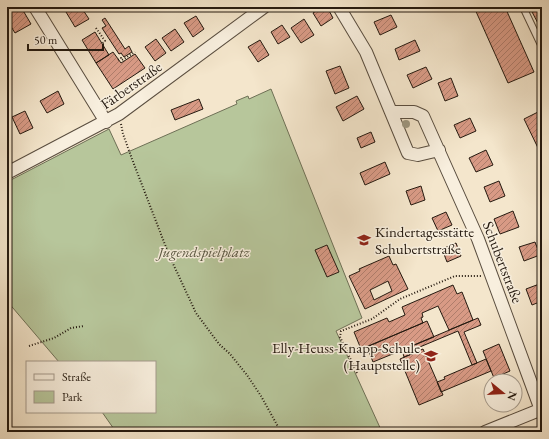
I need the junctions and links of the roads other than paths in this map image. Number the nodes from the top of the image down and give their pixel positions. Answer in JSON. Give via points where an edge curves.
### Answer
{"nodes":[{"id":1,"x":35,"y":7,"type":"edge"},
{"id":2,"x":264,"y":7,"type":"edge"},
{"id":3,"x":339,"y":7,"type":"edge"},
{"id":4,"x":523,"y":7,"type":"edge"},
{"id":5,"x":542,"y":47,"type":"edge"},
{"id":6,"x":392,"y":112,"type":"junction"},
{"id":7,"x":106,"y":122,"type":"junction"},
{"id":8,"x":439,"y":150,"type":"junction"},
{"id":9,"x":7,"y":172,"type":"edge"},
{"id":10,"x":542,"y":410,"type":"edge"},
{"id":11,"x":485,"y":432,"type":"edge"}],
"edges":[{"from":1,"to":7,"type":"street"},
{"from":2,"to":7,"type":"street","name":"Färberstraße"},
{"from":3,"to":6,"type":"street","via":[[366,52]]},
{"from":4,"to":5,"type":"lane"},
{"from":6,"to":8,"type":"street","name":"Schubertstraße","via":[[414,112],[423,116]]},
{"from":6,"to":8,"type":"street","via":[[408,154],[418,155]]},
{"from":7,"to":9,"type":"street","name":"Färberstraße"},
{"from":8,"to":10,"type":"street","name":"Schubertstraße","via":[[478,239]]},
{"from":10,"to":11,"type":"street"}]}
